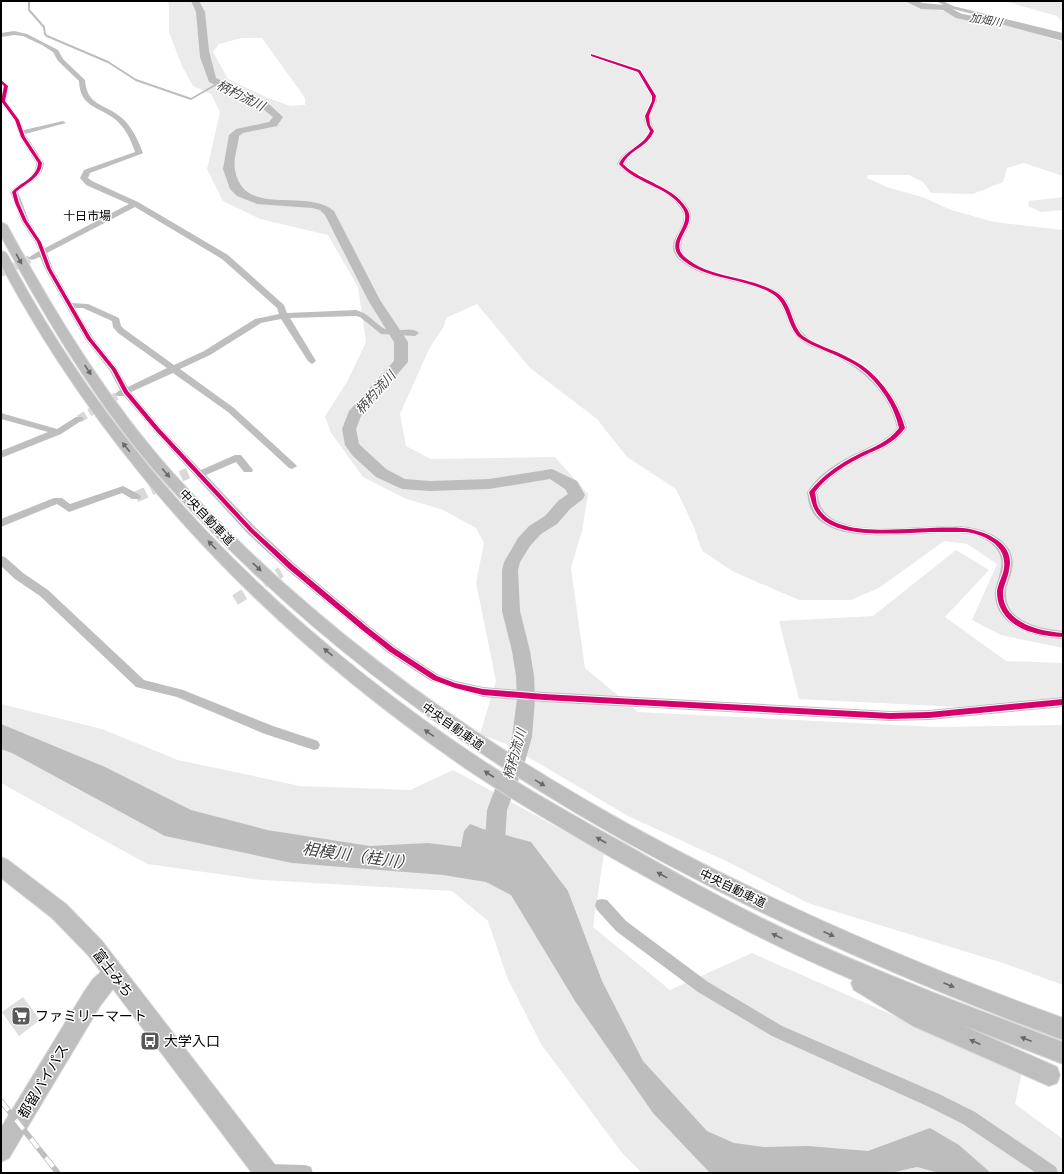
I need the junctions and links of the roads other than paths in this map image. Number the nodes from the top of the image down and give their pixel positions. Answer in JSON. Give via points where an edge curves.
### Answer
{"nodes":[{"id":1,"x":939,"y":1,"type":"edge"},
{"id":2,"x":1,"y":35,"type":"edge"},
{"id":3,"x":1063,"y":35,"type":"edge"},
{"id":4,"x":592,"y":55,"type":"dead end"},
{"id":5,"x":1,"y":81,"type":"edge"},
{"id":6,"x":63,"y":123,"type":"dead end"},
{"id":7,"x":21,"y":132,"type":"junction"},
{"id":8,"x":135,"y":204,"type":"junction"},
{"id":9,"x":1,"y":225,"type":"edge"},
{"id":10,"x":42,"y":251,"type":"junction"},
{"id":11,"x":1,"y":254,"type":"edge"},
{"id":12,"x":32,"y":258,"type":"tunnel mouth"},
{"id":13,"x":69,"y":305,"type":"junction"},
{"id":14,"x":283,"y":316,"type":"junction"},
{"id":15,"x":415,"y":333,"type":"dead end"},
{"id":16,"x":312,"y":361,"type":"dead end"},
{"id":17,"x":175,"y":369,"type":"junction"},
{"id":18,"x":123,"y":393,"type":"junction"},
{"id":19,"x":1,"y":416,"type":"edge"},
{"id":20,"x":79,"y":419,"type":"tunnel mouth"},
{"id":21,"x":58,"y":432,"type":"junction"},
{"id":22,"x":1,"y":455,"type":"edge"},
{"id":23,"x":292,"y":466,"type":"dead end"},
{"id":24,"x":248,"y":470,"type":"dead end"},
{"id":25,"x":195,"y":472,"type":"junction"},
{"id":26,"x":136,"y":497,"type":"tunnel mouth"},
{"id":27,"x":1,"y":523,"type":"edge"},
{"id":28,"x":1,"y":560,"type":"edge"},
{"id":29,"x":292,"y":567,"type":"junction"},
{"id":30,"x":281,"y":572,"type":"tunnel mouth"},
{"id":31,"x":1063,"y":636,"type":"edge"},
{"id":32,"x":1063,"y":702,"type":"edge"},
{"id":33,"x":314,"y":746,"type":"dead end"},
{"id":34,"x":639,"y":851,"type":"junction"},
{"id":35,"x":1,"y":866,"type":"edge"},
{"id":36,"x":602,"y":904,"type":"dead end"},
{"id":37,"x":807,"y":950,"type":"junction"},
{"id":38,"x":114,"y":974,"type":"junction"},
{"id":39,"x":1063,"y":1029,"type":"edge"},
{"id":40,"x":1063,"y":1053,"type":"edge"},
{"id":41,"x":1049,"y":1075,"type":"dead end"},
{"id":42,"x":1,"y":1150,"type":"edge"},
{"id":43,"x":267,"y":1172,"type":"edge"},
{"id":44,"x":305,"y":1173,"type":"edge"},
{"id":45,"x":1050,"y":1173,"type":"edge"}],
"edges":[{"from":1,"to":3,"type":"street","via":[[952,7]]},
{"from":2,"to":8,"type":"street","via":[[25,35],[56,51],[60,60],[82,80],[83,94],[88,101],[121,121],[135,139],[139,153],[87,172],[84,178],[89,183]]},
{"from":4,"to":31,"type":"street","via":[[640,72],[652,92],[654,99],[646,120],[652,134],[628,154],[621,164],[626,170],[662,190],[686,210],[688,220],[677,240],[682,257],[698,266],[775,293],[786,304],[795,329],[802,337],[866,371],[897,410],[902,428],[898,435],[880,448],[859,456],[819,481],[812,492],[814,507],[828,521],[858,531],[966,530],[976,531],[991,538],[1001,546],[1008,565],[1000,594],[1002,607],[1011,618],[1021,624],[1038,632]]},
{"from":5,"to":7,"type":"street","via":[[6,86],[3,101],[17,120]]},
{"from":6,"to":7,"type":"street"},
{"from":7,"to":10,"type":"street","via":[[41,167],[35,176],[19,186],[14,196]]},
{"from":8,"to":10,"type":"street"},
{"from":8,"to":14,"type":"street","via":[[225,257],[281,307]]},
{"from":9,"to":34,"type":"highway","name":"中央自動車道","one_way":true,"via":[[48,309],[98,386],[167,474],[212,523],[311,617],[384,676],[471,739]]},
{"from":10,"to":12,"type":"street"},
{"from":10,"to":13,"type":"street","via":[[48,269]]},
{"from":34,"to":11,"type":"highway","name":"中央自動車道","one_way":true,"via":[[510,787],[461,756],[369,686],[299,628],[241,574],[153,481],[81,387]]},
{"from":13,"to":17,"type":"street","via":[[85,306],[116,320],[121,331]]},
{"from":13,"to":18,"type":"street","via":[[89,339],[114,370]]},
{"from":14,"to":15,"type":"street","via":[[356,313],[363,315],[384,332]]},
{"from":14,"to":16,"type":"street"},
{"from":14,"to":17,"type":"street","via":[[258,321]]},
{"from":17,"to":18,"type":"street"},
{"from":17,"to":23,"type":"street","via":[[231,410]]},
{"from":18,"to":25,"type":"street"},
{"from":19,"to":21,"type":"street"},
{"from":20,"to":21,"type":"street"},
{"from":21,"to":22,"type":"street"},
{"from":24,"to":25,"type":"street","via":[[238,457]]},
{"from":25,"to":29,"type":"street","via":[[251,530]]},
{"from":26,"to":27,"type":"street","via":[[123,489],[69,508],[58,500]]},
{"from":28,"to":33,"type":"street","via":[[44,593],[140,684],[179,693]]},
{"from":29,"to":30,"type":"street"},
{"from":29,"to":32,"type":"street","via":[[392,650],[435,678],[483,692],[890,716],[929,715]]},
{"from":37,"to":34,"type":"highway","name":"中央自動車道","one_way":true,"via":[[723,909]]},
{"from":34,"to":39,"type":"highway","name":"中央自動車道","one_way":true,"via":[[988,1002]]},
{"from":35,"to":38,"type":"highway","name":"富士みち","via":[[59,911],[95,948]]},
{"from":36,"to":45,"type":"street","via":[[621,926],[703,987],[777,1031],[969,1118]]},
{"from":40,"to":37,"type":"highway","name":"中央自動車道","one_way":true,"via":[[902,991]]},
{"from":41,"to":37,"type":"highway","one_way":true,"via":[[921,1018]]},
{"from":38,"to":42,"type":"highway","name":"都留バイパス","via":[[92,999]]},
{"from":38,"to":43,"type":"highway","name":"富士みち"},
{"from":43,"to":44,"type":"street"}]}
